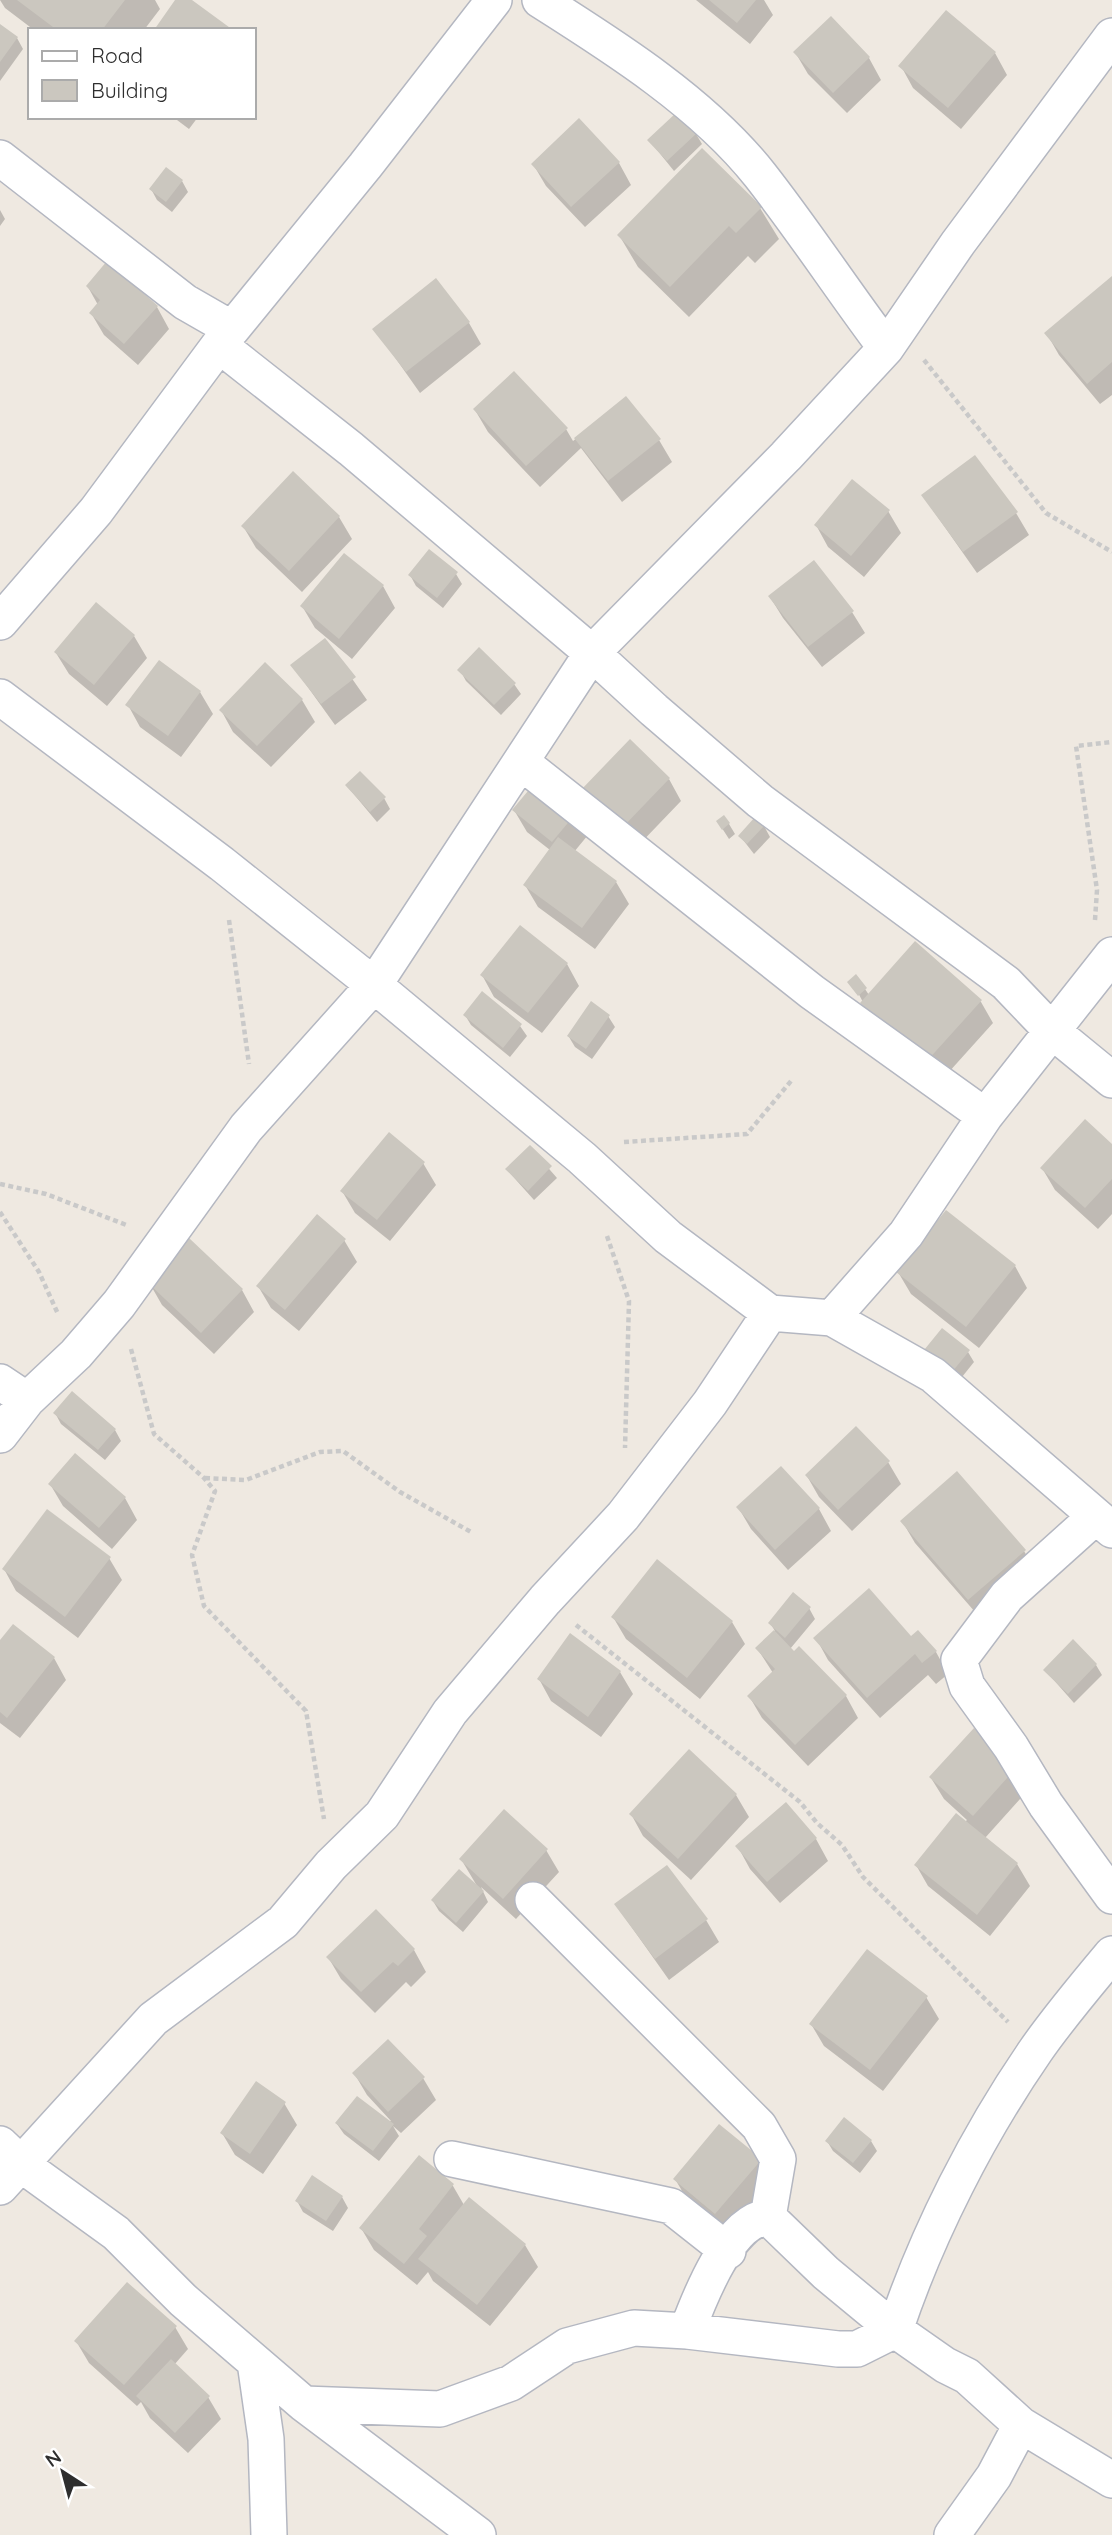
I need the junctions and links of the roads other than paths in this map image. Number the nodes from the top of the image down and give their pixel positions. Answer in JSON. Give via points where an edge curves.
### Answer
{"nodes":[{"id":1,"x":494,"y":0,"type":"edge"},
{"id":2,"x":540,"y":0,"type":"edge"},
{"id":3,"x":1112,"y":36,"type":"edge"},
{"id":4,"x":0,"y":158,"type":"edge"},
{"id":5,"x":226,"y":337,"type":"junction"},
{"id":6,"x":892,"y":338,"type":"junction"},
{"id":7,"x":0,"y":622,"type":"edge"},
{"id":8,"x":592,"y":653,"type":"junction"},
{"id":9,"x":0,"y":697,"type":"edge"},
{"id":10,"x":521,"y":762,"type":"junction"},
{"id":11,"x":1112,"y":956,"type":"edge"},
{"id":12,"x":374,"y":985,"type":"junction"},
{"id":13,"x":1051,"y":1030,"type":"junction"},
{"id":14,"x":1112,"y":1080,"type":"edge"},
{"id":15,"x":985,"y":1116,"type":"junction"},
{"id":16,"x":771,"y":1313,"type":"junction"},
{"id":17,"x":832,"y":1318,"type":"junction"},
{"id":18,"x":14,"y":1391,"type":"edge"},
{"id":19,"x":0,"y":1436,"type":"edge"},
{"id":20,"x":1103,"y":1524,"type":"edge"},
{"id":21,"x":1112,"y":1896,"type":"edge"},
{"id":22,"x":533,"y":1900,"type":"dead end"},
{"id":23,"x":1112,"y":1954,"type":"edge"},
{"id":24,"x":452,"y":2159,"type":"dead end"},
{"id":25,"x":7,"y":2165,"type":"edge"},
{"id":26,"x":768,"y":2217,"type":"junction"},
{"id":27,"x":728,"y":2251,"type":"junction"},
{"id":28,"x":895,"y":2330,"type":"junction"},
{"id":29,"x":687,"y":2331,"type":"junction"},
{"id":30,"x":255,"y":2362,"type":"junction"},
{"id":31,"x":304,"y":2404,"type":"junction"},
{"id":32,"x":1021,"y":2425,"type":"junction"},
{"id":33,"x":1112,"y":2480,"type":"edge"},
{"id":34,"x":269,"y":2535,"type":"edge"},
{"id":35,"x":478,"y":2535,"type":"edge"},
{"id":36,"x":952,"y":2535,"type":"edge"}],
"edges":[{"from":1,"to":5,"type":"street"},
{"from":2,"to":6,"type":"street","via":[[620,50],[712,125],[759,174]]},
{"from":3,"to":6,"type":"street"},
{"from":4,"to":5,"type":"street"},
{"from":5,"to":7,"type":"street","via":[[96,511]]},
{"from":5,"to":8,"type":"street"},
{"from":6,"to":8,"type":"street","via":[[786,456]]},
{"from":8,"to":10,"type":"street"},
{"from":8,"to":13,"type":"street","via":[[760,801],[1006,983]]},
{"from":9,"to":12,"type":"street","via":[[222,863]]},
{"from":10,"to":12,"type":"street"},
{"from":10,"to":15,"type":"street","via":[[812,992]]},
{"from":11,"to":13,"type":"street"},
{"from":12,"to":16,"type":"street","via":[[582,1158],[668,1237]]},
{"from":12,"to":18,"type":"street","via":[[246,1128],[119,1304],[76,1354]]},
{"from":13,"to":14,"type":"street"},
{"from":13,"to":15,"type":"street"},
{"from":15,"to":17,"type":"street","via":[[906,1234]]},
{"from":16,"to":17,"type":"street"},
{"from":16,"to":25,"type":"street","via":[[710,1403],[623,1516],[450,1712],[382,1815],[283,1922],[153,2020]]},
{"from":17,"to":20,"type":"street","via":[[933,1375]]},
{"from":18,"to":19,"type":"street"},
{"from":20,"to":21,"type":"street","via":[[1007,1596],[959,1660],[967,1686]]},
{"from":22,"to":26,"type":"street","via":[[759,2126],[778,2159]]},
{"from":23,"to":28,"type":"street","via":[[1036,2050],[990,2124],[916,2268]]},
{"from":24,"to":27,"type":"street","via":[[671,2206]]},
{"from":25,"to":30,"type":"street","via":[[116,2233],[183,2300]]},
{"from":26,"to":27,"type":"street","via":[[759,2218]]},
{"from":26,"to":28,"type":"street"},
{"from":27,"to":29,"type":"street","via":[[706,2281]]},
{"from":28,"to":29,"type":"street","via":[[857,2349]]},
{"from":28,"to":32,"type":"street","via":[[967,2376]]},
{"from":29,"to":31,"type":"street","via":[[634,2328],[567,2346],[511,2383],[440,2409]]},
{"from":30,"to":31,"type":"street"},
{"from":30,"to":34,"type":"street","via":[[266,2439]]},
{"from":31,"to":35,"type":"street"},
{"from":32,"to":33,"type":"street"},
{"from":32,"to":36,"type":"street","via":[[994,2476]]}]}
